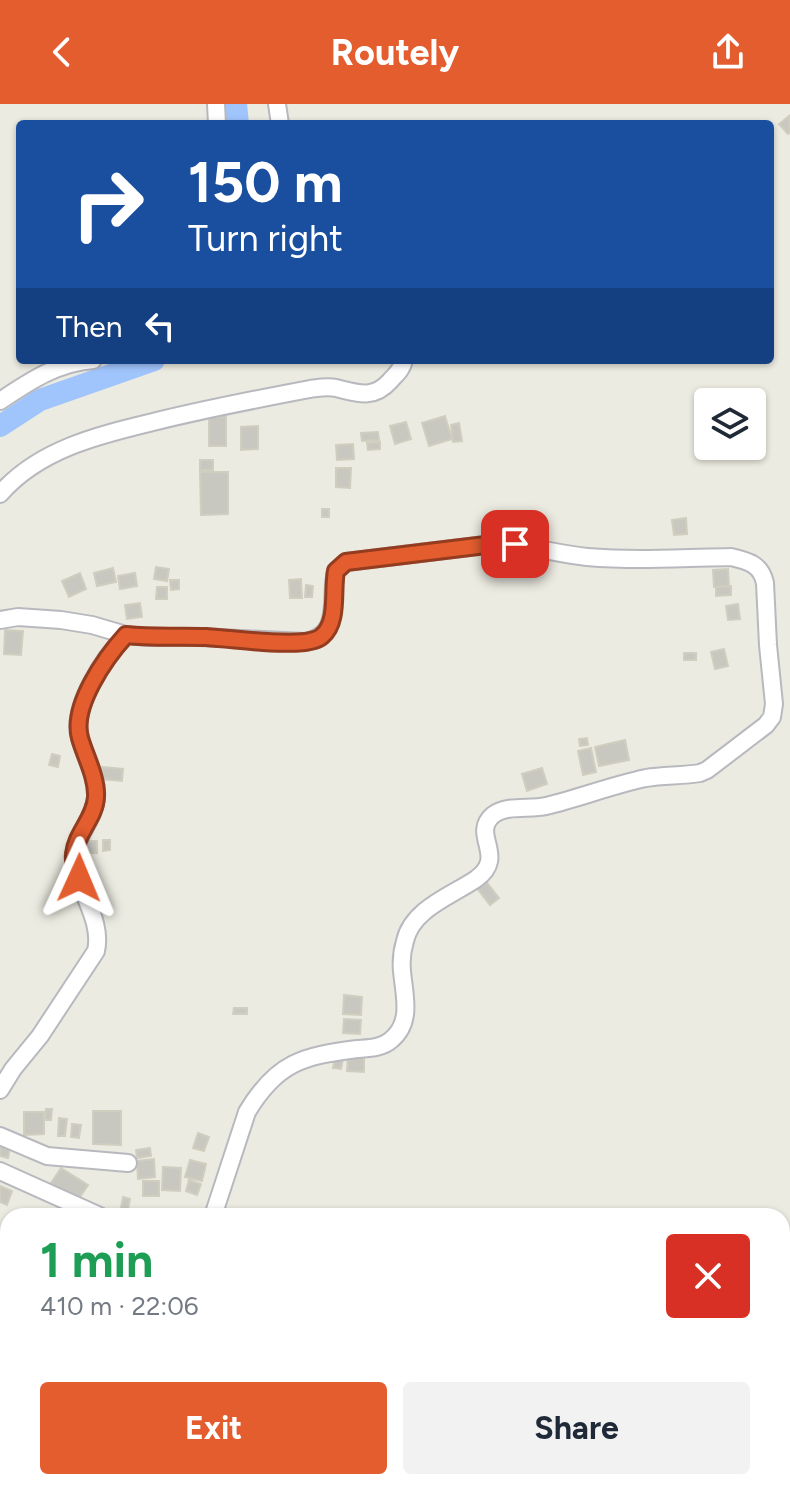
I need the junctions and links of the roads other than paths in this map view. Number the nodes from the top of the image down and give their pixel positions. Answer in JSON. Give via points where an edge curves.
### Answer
{"nodes":[{"id":1,"x":67,"y":364,"type":"edge"},
{"id":2,"x":403,"y":364,"type":"edge"},
{"id":3,"x":0,"y":401,"type":"edge"},
{"id":4,"x":0,"y":494,"type":"edge"},
{"id":5,"x":0,"y":620,"type":"edge"},
{"id":6,"x":126,"y":635,"type":"junction"},
{"id":7,"x":0,"y":1090,"type":"edge"},
{"id":8,"x":0,"y":1136,"type":"edge"},
{"id":9,"x":128,"y":1163,"type":"dead end"},
{"id":10,"x":0,"y":1171,"type":"edge"},
{"id":11,"x":82,"y":1208,"type":"edge"},
{"id":12,"x":216,"y":1208,"type":"edge"}],
"edges":[{"from":1,"to":3,"type":"street"},
{"from":2,"to":4,"type":"street","via":[[376,393],[310,389],[78,442],[37,464]]},
{"from":5,"to":6,"type":"street","via":[[61,620]]},
{"from":6,"to":7,"type":"street","via":[[103,664],[77,726],[96,797],[74,853],[95,926],[96,951]]},
{"from":6,"to":12,"type":"street","via":[[315,640],[332,619],[336,571],[346,562],[494,544],[622,559],[731,557],[757,566],[765,583],[774,704],[766,725],[700,773],[645,778],[544,807],[494,815],[484,831],[490,852],[486,870],[425,911],[406,936],[406,1013],[394,1038],[377,1047],[303,1059],[274,1077],[247,1112]]},
{"from":8,"to":9,"type":"street","via":[[47,1156]]},
{"from":10,"to":11,"type":"street"}]}
